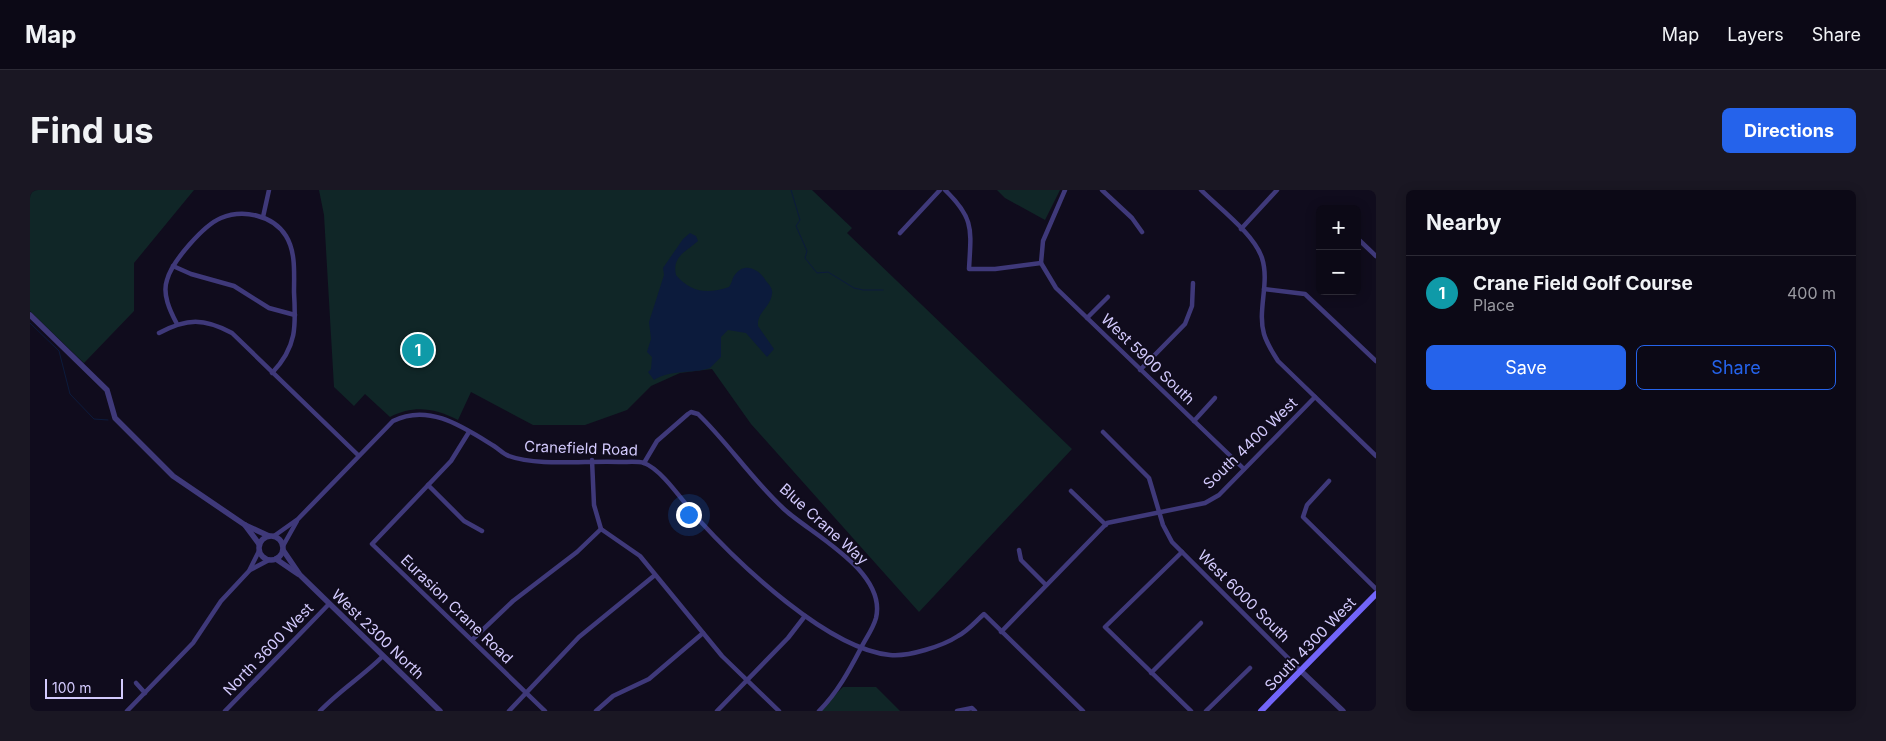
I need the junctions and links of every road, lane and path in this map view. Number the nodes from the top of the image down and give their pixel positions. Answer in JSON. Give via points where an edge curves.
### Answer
{"nodes":[{"id":1,"x":269,"y":190,"type":"edge"},
{"id":2,"x":940,"y":190,"type":"edge"},
{"id":3,"x":945,"y":190,"type":"edge"},
{"id":4,"x":1065,"y":190,"type":"edge"},
{"id":5,"x":1102,"y":190,"type":"edge"},
{"id":6,"x":1201,"y":190,"type":"edge"},
{"id":7,"x":1277,"y":190,"type":"edge"},
{"id":8,"x":263,"y":217,"type":"junction"},
{"id":9,"x":1241,"y":229,"type":"junction"},
{"id":10,"x":1142,"y":232,"type":"dead end"},
{"id":11,"x":900,"y":233,"type":"dead end"},
{"id":12,"x":1361,"y":242,"type":"edge"},
{"id":13,"x":1376,"y":256,"type":"edge"},
{"id":14,"x":1041,"y":263,"type":"junction"},
{"id":15,"x":173,"y":266,"type":"junction"},
{"id":16,"x":1193,"y":282,"type":"dead end"},
{"id":17,"x":1264,"y":289,"type":"junction"},
{"id":18,"x":1108,"y":297,"type":"dead end"},
{"id":19,"x":30,"y":315,"type":"edge"},
{"id":20,"x":295,"y":315,"type":"junction"},
{"id":21,"x":1087,"y":318,"type":"junction"},
{"id":22,"x":177,"y":324,"type":"junction"},
{"id":23,"x":159,"y":333,"type":"dead end"},
{"id":24,"x":1376,"y":361,"type":"edge"},
{"id":25,"x":1140,"y":370,"type":"junction"},
{"id":26,"x":272,"y":373,"type":"junction"},
{"id":27,"x":1315,"y":397,"type":"junction"},
{"id":28,"x":1215,"y":398,"type":"dead end"},
{"id":29,"x":1194,"y":421,"type":"junction"},
{"id":30,"x":469,"y":432,"type":"junction"},
{"id":31,"x":1103,"y":432,"type":"dead end"},
{"id":32,"x":358,"y":455,"type":"junction"},
{"id":33,"x":1376,"y":456,"type":"edge"},
{"id":34,"x":592,"y":460,"type":"junction"},
{"id":35,"x":644,"y":463,"type":"junction"},
{"id":36,"x":1244,"y":469,"type":"junction"},
{"id":37,"x":1329,"y":481,"type":"dead end"},
{"id":38,"x":428,"y":485,"type":"junction"},
{"id":39,"x":1071,"y":491,"type":"dead end"},
{"id":40,"x":1159,"y":512,"type":"junction"},
{"id":41,"x":298,"y":519,"type":"junction"},
{"id":42,"x":245,"y":525,"type":"junction"},
{"id":43,"x":1106,"y":525,"type":"junction"},
{"id":44,"x":601,"y":529,"type":"junction"},
{"id":45,"x":482,"y":531,"type":"dead end"},
{"id":46,"x":271,"y":536,"type":"junction"},
{"id":47,"x":259,"y":548,"type":"junction"},
{"id":48,"x":283,"y":548,"type":"junction"},
{"id":49,"x":1019,"y":550,"type":"dead end"},
{"id":50,"x":1182,"y":552,"type":"junction"},
{"id":51,"x":272,"y":559,"type":"junction"},
{"id":52,"x":249,"y":571,"type":"junction"},
{"id":53,"x":300,"y":575,"type":"junction"},
{"id":54,"x":656,"y":575,"type":"junction"},
{"id":55,"x":1046,"y":585,"type":"junction"},
{"id":56,"x":1376,"y":589,"type":"edge"},
{"id":57,"x":1376,"y":594,"type":"edge"},
{"id":58,"x":329,"y":604,"type":"junction"},
{"id":59,"x":805,"y":616,"type":"junction"},
{"id":60,"x":1201,"y":622,"type":"dead end"},
{"id":61,"x":1001,"y":632,"type":"junction"},
{"id":62,"x":702,"y":633,"type":"junction"},
{"id":63,"x":472,"y":640,"type":"junction"},
{"id":64,"x":860,"y":648,"type":"junction"},
{"id":65,"x":383,"y":656,"type":"junction"},
{"id":66,"x":1250,"y":668,"type":"dead end"},
{"id":67,"x":1301,"y":671,"type":"junction"},
{"id":68,"x":1151,"y":673,"type":"junction"},
{"id":69,"x":747,"y":680,"type":"junction"},
{"id":70,"x":136,"y":683,"type":"dead end"},
{"id":71,"x":145,"y":692,"type":"junction"},
{"id":72,"x":526,"y":692,"type":"junction"},
{"id":73,"x":127,"y":711,"type":"edge"},
{"id":74,"x":226,"y":711,"type":"edge"},
{"id":75,"x":320,"y":711,"type":"edge"},
{"id":76,"x":440,"y":711,"type":"edge"},
{"id":77,"x":509,"y":711,"type":"edge"},
{"id":78,"x":545,"y":711,"type":"edge"},
{"id":79,"x":596,"y":711,"type":"edge"},
{"id":80,"x":717,"y":711,"type":"edge"},
{"id":81,"x":779,"y":711,"type":"edge"},
{"id":82,"x":819,"y":711,"type":"edge"},
{"id":83,"x":957,"y":711,"type":"edge"},
{"id":84,"x":975,"y":711,"type":"edge"},
{"id":85,"x":1083,"y":711,"type":"edge"},
{"id":86,"x":1191,"y":711,"type":"edge"},
{"id":87,"x":1206,"y":711,"type":"edge"},
{"id":88,"x":1262,"y":711,"type":"edge"},
{"id":89,"x":1343,"y":711,"type":"edge"}],
"edges":[{"from":1,"to":8,"type":"street"},
{"from":2,"to":11,"type":"street"},
{"from":3,"to":14,"type":"street","via":[[969,220],[969,269]]},
{"from":4,"to":14,"type":"street","via":[[1043,241]]},
{"from":5,"to":10,"type":"street"},
{"from":6,"to":9,"type":"street"},
{"from":7,"to":9,"type":"street"},
{"from":8,"to":15,"type":"street","via":[[234,215],[220,218],[204,230]]},
{"from":8,"to":20,"type":"street","via":[[280,229],[291,246]]},
{"from":9,"to":17,"type":"street","via":[[1261,256],[1266,272]]},
{"from":12,"to":13,"type":"street"},
{"from":14,"to":21,"type":"street","name":"West 5900 South","via":[[1056,288]]},
{"from":15,"to":20,"type":"street","via":[[234,286],[269,308]]},
{"from":15,"to":22,"type":"street","via":[[166,281],[166,295]]},
{"from":16,"to":25,"type":"street","via":[[1192,306],[1185,324]]},
{"from":17,"to":24,"type":"street","via":[[1305,294]]},
{"from":17,"to":27,"type":"street","via":[[1264,334],[1269,348]]},
{"from":18,"to":21,"type":"street"},
{"from":19,"to":42,"type":"street","via":[[107,390],[115,418],[173,476]]},
{"from":20,"to":26,"type":"street","via":[[290,348]]},
{"from":21,"to":25,"type":"street","name":"West 5900 South"},
{"from":22,"to":23,"type":"street"},
{"from":22,"to":26,"type":"street","via":[[208,322],[220,326],[232,333]]},
{"from":25,"to":29,"type":"street","name":"West 5900 South"},
{"from":26,"to":32,"type":"street"},
{"from":27,"to":33,"type":"street"},
{"from":27,"to":36,"type":"street","name":"South 4400 West"},
{"from":28,"to":29,"type":"street"},
{"from":29,"to":36,"type":"street","name":"West 5900 South"},
{"from":30,"to":32,"type":"street","name":"Cranefield Road","via":[[436,416],[403,416],[383,430]]},
{"from":30,"to":34,"type":"street","name":"Cranefield Road","via":[[507,455],[525,461]]},
{"from":30,"to":38,"type":"street","via":[[451,461]]},
{"from":31,"to":40,"type":"street","name":"West 6000 South","via":[[1149,478]]},
{"from":32,"to":41,"type":"street","name":"Cranefield Road"},
{"from":34,"to":35,"type":"street","name":"Cranefield Road"},
{"from":34,"to":44,"type":"street","via":[[594,506]]},
{"from":35,"to":59,"type":"street","name":"Cranefield Road","via":[[659,474],[743,565]]},
{"from":35,"to":64,"type":"street","name":"Blue Crane Way","via":[[657,442],[691,412],[700,417],[785,509],[837,549],[870,583],[876,616]]},
{"from":36,"to":40,"type":"street","name":"South 4400 West","via":[[1206,503]]},
{"from":37,"to":56,"type":"street","via":[[1307,505],[1303,517]]},
{"from":38,"to":45,"type":"street","via":[[464,521]]},
{"from":38,"to":63,"type":"street","name":"Eurasion Crane Road","via":[[372,544]]},
{"from":39,"to":43,"type":"street"},
{"from":40,"to":43,"type":"street","name":"South 4400 West"},
{"from":40,"to":50,"type":"street","name":"West 6000 South","via":[[1167,534]]},
{"from":41,"to":46,"type":"street","name":"Cranefield Road"},
{"from":41,"to":48,"type":"street","name":"Cranefield Road"},
{"from":42,"to":46,"type":"street"},
{"from":42,"to":47,"type":"street"},
{"from":43,"to":55,"type":"street"},
{"from":44,"to":54,"type":"street","via":[[629,547]]},
{"from":44,"to":63,"type":"street","via":[[578,552],[513,601]]},
{"from":46,"to":47,"type":"street","via":[[263,538]]},
{"from":46,"to":48,"type":"street","via":[[280,540]]},
{"from":47,"to":51,"type":"street","via":[[263,557]]},
{"from":47,"to":52,"type":"street"},
{"from":48,"to":51,"type":"street"},
{"from":48,"to":53,"type":"street"},
{"from":49,"to":55,"type":"street","via":[[1021,560]]},
{"from":50,"to":67,"type":"street","name":"West 6000 South"},
{"from":50,"to":68,"type":"street","via":[[1105,627]]},
{"from":51,"to":52,"type":"street"},
{"from":51,"to":53,"type":"street"},
{"from":52,"to":71,"type":"street","via":[[221,601],[193,643]]},
{"from":53,"to":58,"type":"street","name":"West 2300 North"},
{"from":54,"to":62,"type":"street"},
{"from":54,"to":72,"type":"street","via":[[579,638]]},
{"from":55,"to":61,"type":"street"},
{"from":57,"to":67,"type":"main road","name":"South 4300 West"},
{"from":58,"to":65,"type":"street","name":"West 2300 North"},
{"from":58,"to":74,"type":"street","name":"North 3600 West"},
{"from":59,"to":64,"type":"street","name":"Cranefield Road"},
{"from":59,"to":69,"type":"street"},
{"from":60,"to":68,"type":"street"},
{"from":61,"to":64,"type":"street","name":"Cranefield Road","via":[[984,614],[959,636],[906,654],[890,656]]},
{"from":61,"to":85,"type":"street"},
{"from":62,"to":69,"type":"street"},
{"from":62,"to":79,"type":"street","via":[[650,679],[613,696]]},
{"from":63,"to":72,"type":"street","name":"Eurasion Crane Road"},
{"from":64,"to":82,"type":"street","name":"Blue Crane Way","via":[[847,676]]},
{"from":65,"to":75,"type":"street"},
{"from":65,"to":76,"type":"street","name":"West 2300 North"},
{"from":66,"to":87,"type":"street"},
{"from":67,"to":88,"type":"main road","name":"South 4300 West"},
{"from":67,"to":89,"type":"street","name":"West 6000 South"},
{"from":68,"to":86,"type":"street"},
{"from":69,"to":80,"type":"street"},
{"from":69,"to":81,"type":"street"},
{"from":70,"to":71,"type":"street"},
{"from":71,"to":73,"type":"street"},
{"from":72,"to":77,"type":"street"},
{"from":72,"to":78,"type":"street","name":"Eurasion Crane Road"},
{"from":83,"to":84,"type":"street","via":[[972,708]]}]}
